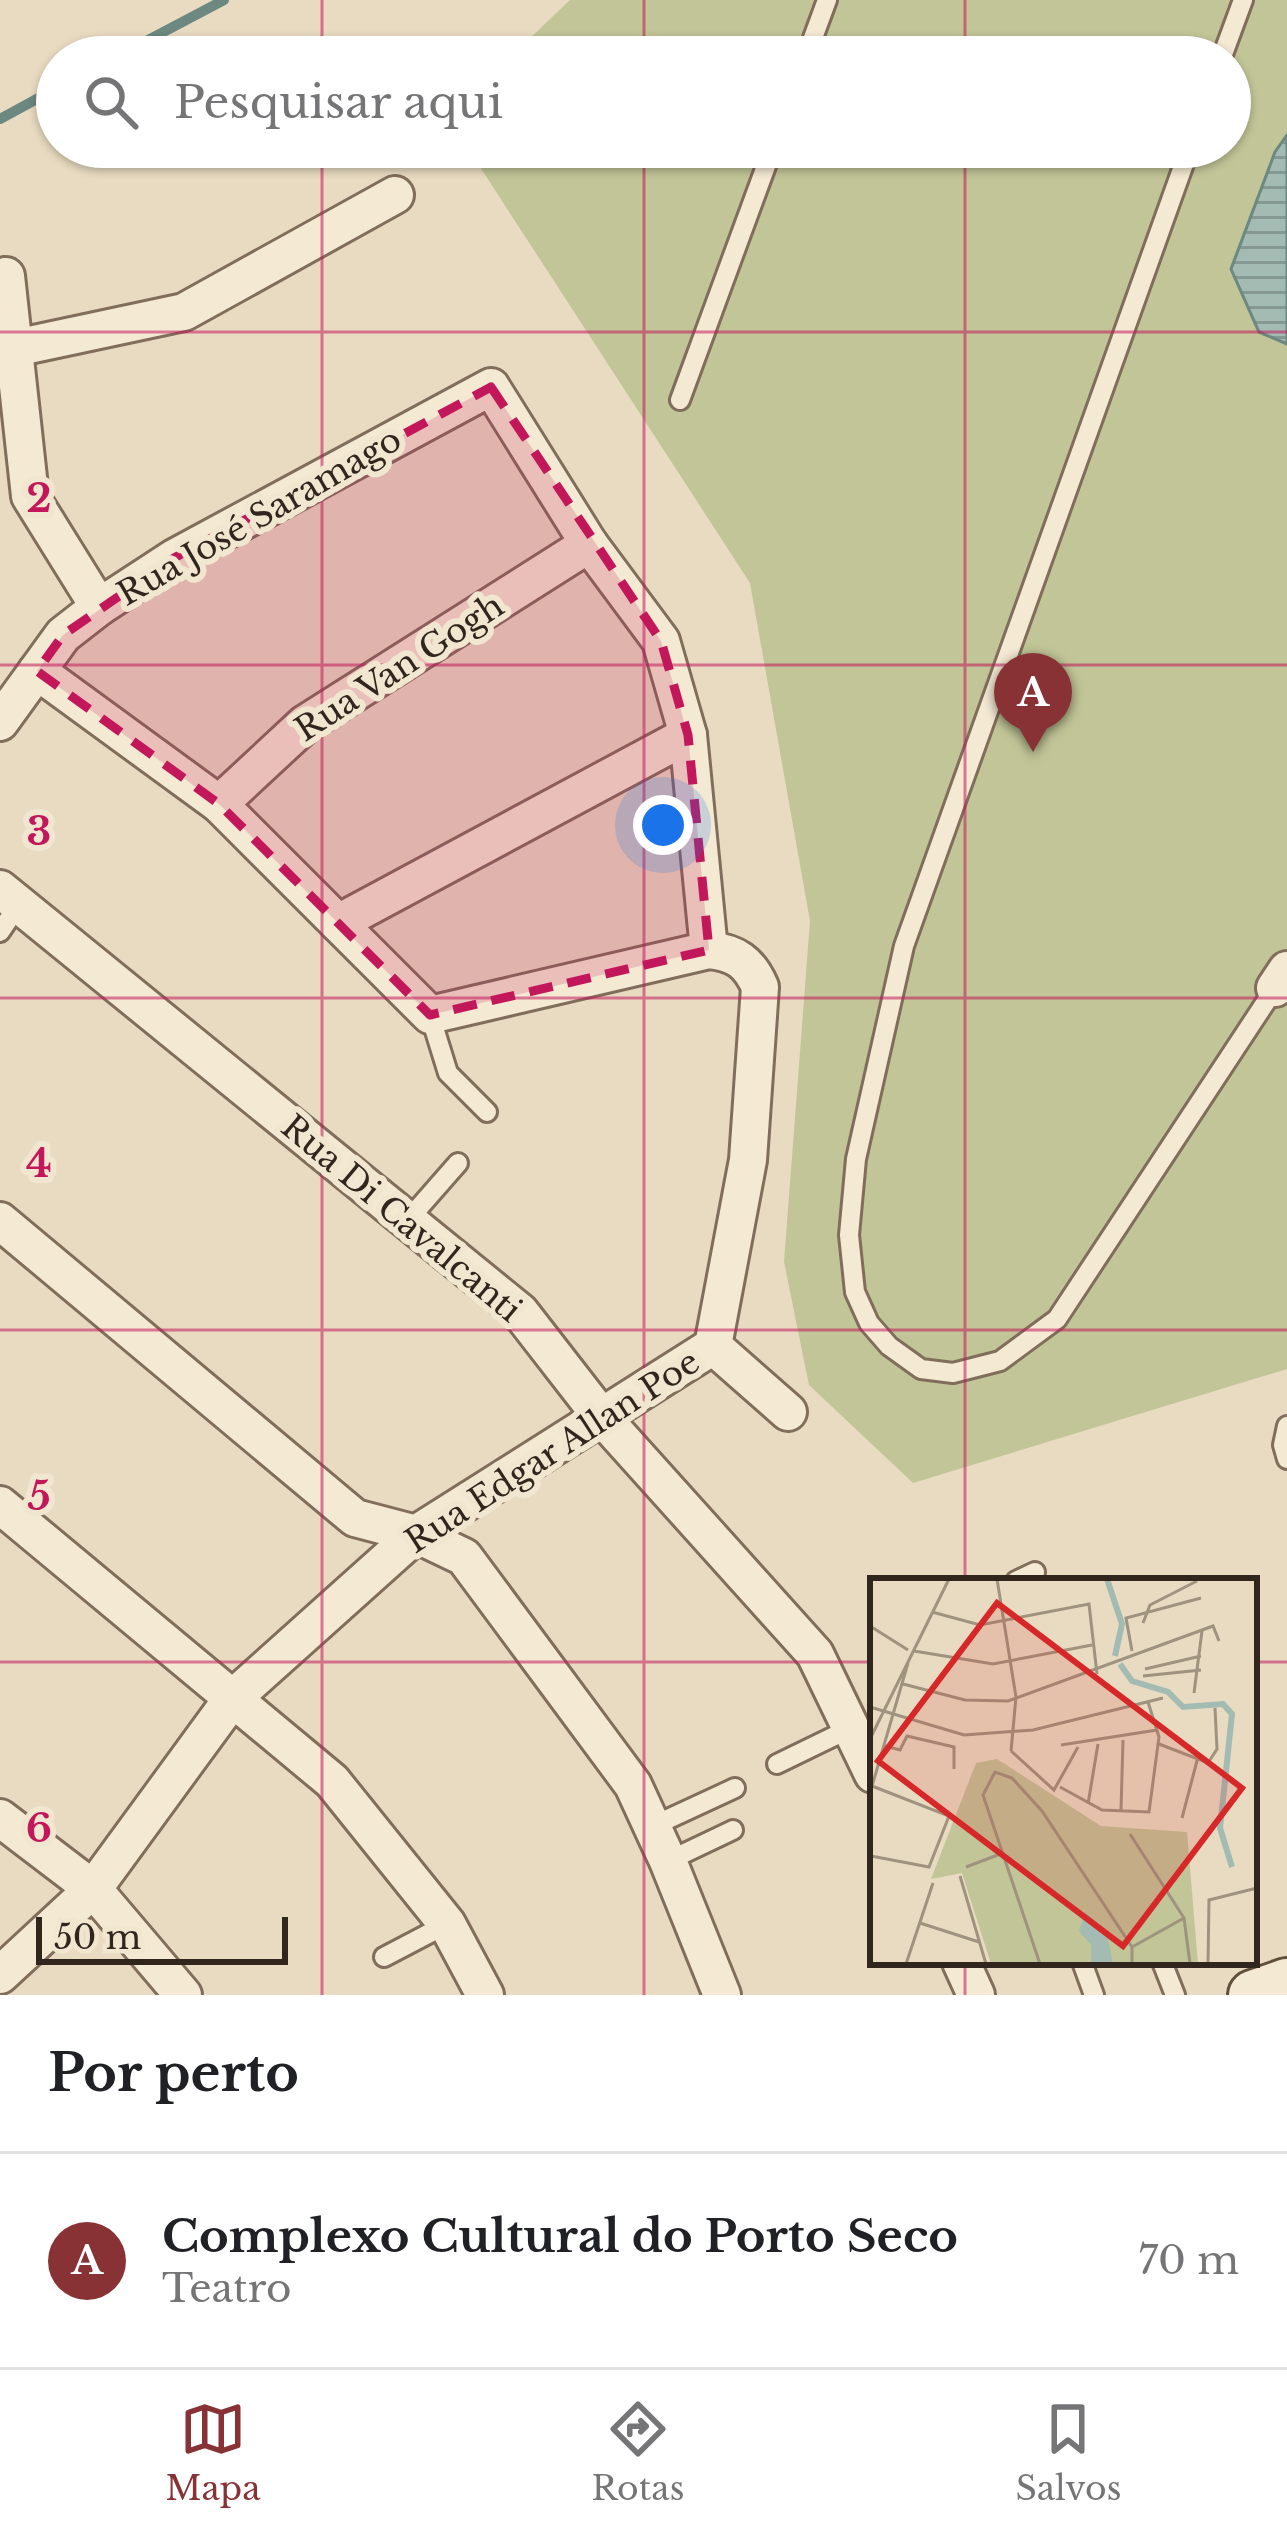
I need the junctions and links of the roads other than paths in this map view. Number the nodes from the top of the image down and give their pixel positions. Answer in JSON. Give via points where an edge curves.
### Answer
{"nodes":[{"id":1,"x":826,"y":0,"type":"edge"},
{"id":2,"x":1243,"y":0,"type":"edge"},
{"id":3,"x":813,"y":36,"type":"edge"},
{"id":4,"x":1230,"y":36,"type":"edge"},
{"id":5,"x":764,"y":168,"type":"edge"},
{"id":6,"x":1182,"y":168,"type":"edge"},
{"id":7,"x":394,"y":195,"type":"dead end"},
{"id":8,"x":3,"y":276,"type":"edge"},
{"id":9,"x":15,"y":348,"type":"junction"},
{"id":10,"x":680,"y":400,"type":"dead end"},
{"id":11,"x":589,"y":544,"type":"junction"},
{"id":12,"x":99,"y":607,"type":"junction"},
{"id":13,"x":37,"y":671,"type":"junction"},
{"id":14,"x":0,"y":722,"type":"edge"},
{"id":15,"x":688,"y":735,"type":"junction"},
{"id":16,"x":219,"y":804,"type":"junction"},
{"id":17,"x":6,"y":908,"type":"edge"},
{"id":18,"x":338,"y":923,"type":"junction"},
{"id":19,"x":725,"y":954,"type":"junction"},
{"id":20,"x":1283,"y":985,"type":"edge"},
{"id":21,"x":430,"y":1015,"type":"junction"},
{"id":22,"x":487,"y":1112,"type":"dead end"},
{"id":23,"x":458,"y":1163,"type":"dead end"},
{"id":24,"x":408,"y":1220,"type":"junction"},
{"id":25,"x":0,"y":1221,"type":"edge"},
{"id":26,"x":713,"y":1346,"type":"junction"},
{"id":27,"x":788,"y":1412,"type":"dead end"},
{"id":28,"x":600,"y":1414,"type":"junction"},
{"id":29,"x":1287,"y":1426,"type":"edge"},
{"id":30,"x":1287,"y":1459,"type":"edge"},
{"id":31,"x":0,"y":1505,"type":"edge"},
{"id":32,"x":416,"y":1534,"type":"junction"},
{"id":33,"x":1035,"y":1572,"type":"dead end"},
{"id":34,"x":1022,"y":1578,"type":"edge"},
{"id":35,"x":232,"y":1699,"type":"junction"},
{"id":36,"x":851,"y":1728,"type":"junction"},
{"id":37,"x":777,"y":1764,"type":"dead end"},
{"id":38,"x":870,"y":1768,"type":"edge"},
{"id":39,"x":735,"y":1788,"type":"dead end"},
{"id":40,"x":0,"y":1818,"type":"edge"},
{"id":41,"x":653,"y":1826,"type":"junction"},
{"id":42,"x":733,"y":1830,"type":"dead end"},
{"id":43,"x":668,"y":1861,"type":"junction"},
{"id":44,"x":93,"y":1889,"type":"junction"},
{"id":45,"x":448,"y":1924,"type":"junction"},
{"id":46,"x":384,"y":1957,"type":"dead end"},
{"id":47,"x":962,"y":1965,"type":"edge"},
{"id":48,"x":1083,"y":1965,"type":"edge"},
{"id":49,"x":1163,"y":1965,"type":"edge"},
{"id":50,"x":0,"y":1975,"type":"edge"},
{"id":51,"x":1287,"y":1983,"type":"edge"},
{"id":52,"x":182,"y":1995,"type":"edge"},
{"id":53,"x":485,"y":1995,"type":"edge"},
{"id":54,"x":722,"y":1995,"type":"edge"},
{"id":55,"x":976,"y":1995,"type":"edge"},
{"id":56,"x":1094,"y":1995,"type":"edge"},
{"id":57,"x":1175,"y":1995,"type":"edge"},
{"id":58,"x":1253,"y":1995,"type":"edge"}],
"edges":[{"from":1,"to":3,"type":"lane"},
{"from":2,"to":4,"type":"lane"},
{"from":5,"to":10,"type":"lane"},
{"from":6,"to":20,"type":"lane","via":[[904,946],[856,1160],[849,1234],[855,1292],[868,1323],[921,1369],[953,1373],[1000,1361],[1057,1319]]},
{"from":7,"to":9,"type":"street","via":[[184,313]]},
{"from":8,"to":9,"type":"street"},
{"from":9,"to":12,"type":"street","via":[[30,496]]},
{"from":11,"to":12,"type":"street","name":"Rua José Saramago","via":[[490,387]]},
{"from":11,"to":15,"type":"street","via":[[662,641]]},
{"from":11,"to":16,"type":"street","name":"Rua Van Gogh","via":[[305,724]]},
{"from":12,"to":13,"type":"street","name":"Rua José Saramago","via":[[63,635]]},
{"from":13,"to":14,"type":"street","name":"Rua José Saramago"},
{"from":13,"to":16,"type":"street"},
{"from":15,"to":18,"type":"street"},
{"from":15,"to":19,"type":"street"},
{"from":16,"to":18,"type":"street"},
{"from":17,"to":24,"type":"street","name":"Rua Di Cavalcanti"},
{"from":18,"to":21,"type":"street"},
{"from":19,"to":21,"type":"street"},
{"from":19,"to":26,"type":"street","via":[[753,971],[760,987],[748,1160]]},
{"from":21,"to":22,"type":"lane","via":[[448,1073]]},
{"from":23,"to":24,"type":"lane"},
{"from":24,"to":28,"type":"street","name":"Rua Di Cavalcanti","via":[[520,1312]]},
{"from":25,"to":32,"type":"street","via":[[355,1518]]},
{"from":26,"to":27,"type":"street"},
{"from":26,"to":28,"type":"street","name":"Rua Edgar Allan Poe"},
{"from":28,"to":32,"type":"street","name":"Rua Edgar Allan Poe"},
{"from":28,"to":36,"type":"street","name":"Rua Di Cavalcanti","via":[[815,1654]]},
{"from":29,"to":30,"type":"lane"},
{"from":31,"to":35,"type":"street"},
{"from":32,"to":35,"type":"street","name":"Rua Edgar Allan Poe"},
{"from":32,"to":41,"type":"street","via":[[464,1557],[633,1785]]},
{"from":33,"to":34,"type":"lane"},
{"from":35,"to":44,"type":"street","name":"Rua Edgar Allan Poe"},
{"from":35,"to":45,"type":"street","via":[[332,1781]]},
{"from":36,"to":37,"type":"lane"},
{"from":36,"to":38,"type":"street","name":"Rua Di Cavalcanti"},
{"from":39,"to":41,"type":"lane"},
{"from":40,"to":44,"type":"street"},
{"from":41,"to":43,"type":"street"},
{"from":42,"to":43,"type":"lane"},
{"from":43,"to":54,"type":"street"},
{"from":44,"to":50,"type":"street","name":"Rua Edgar Allan Poe"},
{"from":44,"to":52,"type":"street"},
{"from":45,"to":46,"type":"lane"},
{"from":45,"to":53,"type":"street"},
{"from":47,"to":55,"type":"street"},
{"from":48,"to":56,"type":"lane"},
{"from":49,"to":57,"type":"lane"},
{"from":51,"to":58,"type":"main road"}]}
